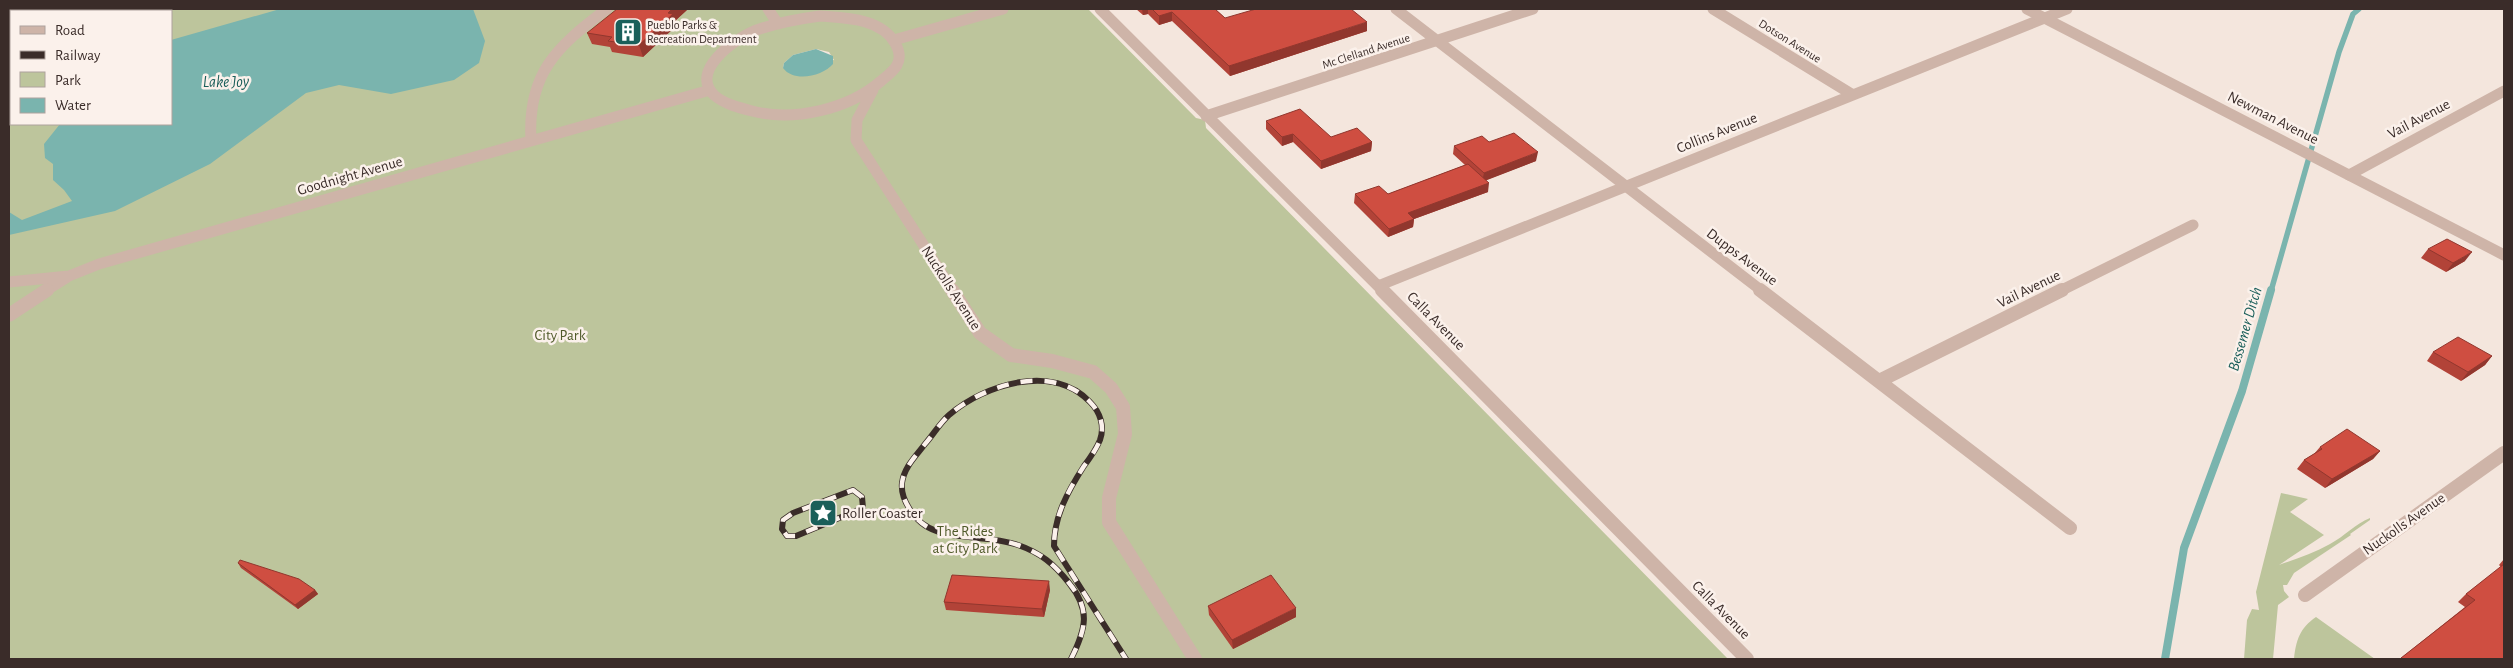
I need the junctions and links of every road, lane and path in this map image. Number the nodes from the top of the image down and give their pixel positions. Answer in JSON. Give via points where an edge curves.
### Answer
{"nodes":[{"id":1,"x":607,"y":9,"type":"edge"},
{"id":2,"x":768,"y":9,"type":"edge"},
{"id":3,"x":1003,"y":9,"type":"edge"},
{"id":4,"x":1100,"y":9,"type":"edge"},
{"id":5,"x":1396,"y":9,"type":"edge"},
{"id":6,"x":1533,"y":9,"type":"edge"},
{"id":7,"x":1713,"y":9,"type":"edge"},
{"id":8,"x":2027,"y":9,"type":"edge"},
{"id":9,"x":2066,"y":9,"type":"edge"},
{"id":10,"x":2044,"y":18,"type":"junction"},
{"id":11,"x":778,"y":24,"type":"junction"},
{"id":12,"x":894,"y":40,"type":"junction"},
{"id":13,"x":1437,"y":40,"type":"junction"},
{"id":14,"x":710,"y":90,"type":"junction"},
{"id":15,"x":873,"y":90,"type":"junction"},
{"id":16,"x":2504,"y":91,"type":"edge"},
{"id":17,"x":1853,"y":95,"type":"junction"},
{"id":18,"x":1206,"y":116,"type":"junction"},
{"id":19,"x":531,"y":141,"type":"junction"},
{"id":20,"x":2349,"y":175,"type":"junction"},
{"id":21,"x":1625,"y":187,"type":"junction"},
{"id":22,"x":2193,"y":225,"type":"dead end"},
{"id":23,"x":2504,"y":255,"type":"edge"},
{"id":24,"x":69,"y":276,"type":"junction"},
{"id":25,"x":9,"y":282,"type":"edge"},
{"id":26,"x":1378,"y":286,"type":"junction"},
{"id":27,"x":9,"y":316,"type":"edge"},
{"id":28,"x":1879,"y":381,"type":"junction"},
{"id":29,"x":2504,"y":453,"type":"edge"},
{"id":30,"x":2070,"y":528,"type":"dead end"},
{"id":31,"x":2305,"y":595,"type":"dead end"},
{"id":32,"x":1195,"y":659,"type":"edge"},
{"id":33,"x":1747,"y":659,"type":"edge"}],
"edges":[{"from":1,"to":19,"type":"street","via":[[577,31],[548,62],[532,94],[529,115]]},
{"from":2,"to":11,"type":"street"},
{"from":3,"to":12,"type":"street"},
{"from":4,"to":18,"type":"street","name":"Calla Avenue"},
{"from":5,"to":13,"type":"street","name":"Dupps Avenue"},
{"from":6,"to":13,"type":"street","name":"Mc Clelland Avenue"},
{"from":7,"to":17,"type":"street","name":"Dotson Avenue"},
{"from":8,"to":10,"type":"street","name":"Newman Avenue"},
{"from":9,"to":10,"type":"street","name":"Collins Avenue"},
{"from":10,"to":17,"type":"street","name":"Collins Avenue"},
{"from":10,"to":20,"type":"street","name":"Newman Avenue"},
{"from":11,"to":12,"type":"street","via":[[820,16],[850,18],[880,28]]},
{"from":11,"to":14,"type":"street","via":[[736,40],[717,56],[711,66]]},
{"from":12,"to":15,"type":"street","via":[[899,56],[897,66]]},
{"from":13,"to":18,"type":"street","name":"Mc Clelland Avenue"},
{"from":13,"to":21,"type":"street","name":"Dupps Avenue"},
{"from":14,"to":15,"type":"street","via":[[721,100],[744,110],[766,114],[828,109]]},
{"from":14,"to":19,"type":"street","name":"Goodnight Avenue"},
{"from":15,"to":32,"type":"street","name":"Nuckolls Avenue","via":[[853,128],[856,140],[980,333],[1011,355],[1093,372],[1111,388],[1123,407],[1125,434],[1109,498],[1110,522]]},
{"from":16,"to":20,"type":"street","name":"Vail Avenue"},
{"from":17,"to":21,"type":"street","name":"Collins Avenue"},
{"from":18,"to":26,"type":"street","name":"Calla Avenue"},
{"from":19,"to":24,"type":"street","name":"Goodnight Avenue","via":[[99,264]]},
{"from":20,"to":23,"type":"street","name":"Newman Avenue"},
{"from":21,"to":26,"type":"street","name":"Collins Avenue"},
{"from":21,"to":28,"type":"street","name":"Dupps Avenue"},
{"from":22,"to":28,"type":"street","name":"Vail Avenue"},
{"from":24,"to":25,"type":"street"},
{"from":24,"to":27,"type":"street","name":"Goodnight Avenue"},
{"from":26,"to":33,"type":"street","name":"Calla Avenue"},
{"from":28,"to":30,"type":"street","name":"Dupps Avenue"},
{"from":29,"to":31,"type":"street","name":"Nuckolls Avenue"}]}
